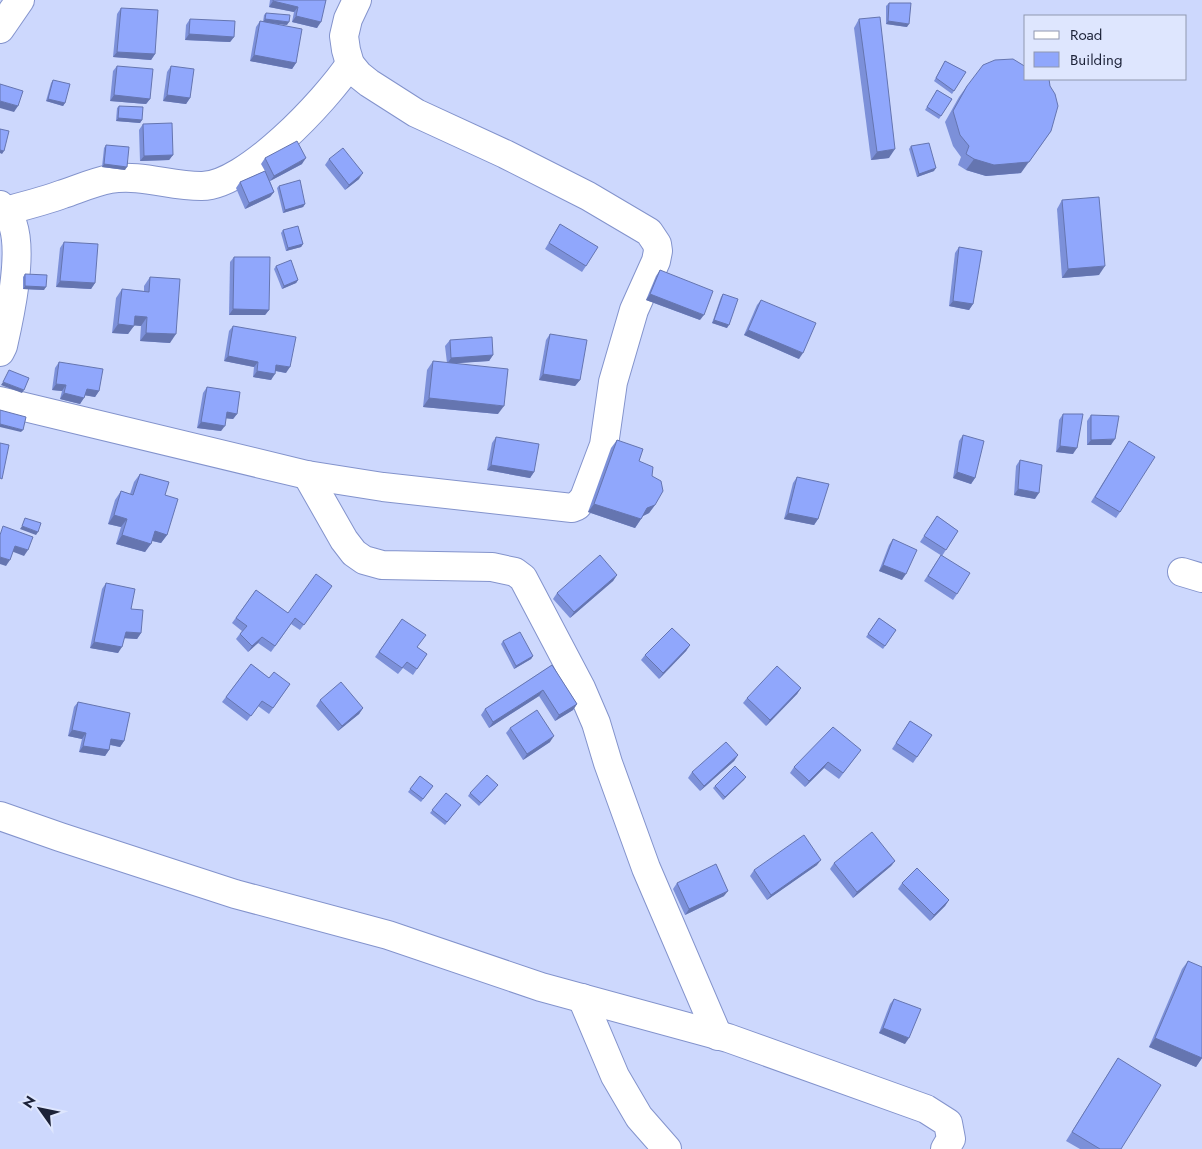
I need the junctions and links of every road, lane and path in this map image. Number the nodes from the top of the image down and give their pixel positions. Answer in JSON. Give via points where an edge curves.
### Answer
{"nodes":[{"id":1,"x":20,"y":0,"type":"edge"},
{"id":2,"x":357,"y":0,"type":"edge"},
{"id":3,"x":0,"y":29,"type":"edge"},
{"id":4,"x":350,"y":64,"type":"junction"},
{"id":5,"x":2,"y":208,"type":"edge"},
{"id":6,"x":0,"y":352,"type":"edge"},
{"id":7,"x":0,"y":401,"type":"edge"},
{"id":8,"x":307,"y":475,"type":"junction"},
{"id":9,"x":0,"y":816,"type":"edge"},
{"id":10,"x":582,"y":998,"type":"junction"},
{"id":11,"x":718,"y":1036,"type":"junction"},
{"id":12,"x":667,"y":1149,"type":"edge"},
{"id":13,"x":945,"y":1149,"type":"edge"}],
"edges":[{"from":1,"to":3,"type":"street"},
{"from":2,"to":4,"type":"street","via":[[344,36]]},
{"from":4,"to":5,"type":"street","via":[[339,81],[301,122],[244,170],[223,182],[201,186],[138,178],[108,179]]},
{"from":4,"to":8,"type":"street","via":[[368,83],[416,113],[588,196],[648,232],[657,244],[658,252],[622,348],[613,382],[604,445],[584,498],[577,506],[383,487]]},
{"from":5,"to":6,"type":"street","via":[[12,224],[16,252],[13,297]]},
{"from":7,"to":8,"type":"street"},
{"from":8,"to":11,"type":"street","via":[[344,540],[364,560],[382,565],[492,567],[515,572],[522,578],[581,688],[596,723],[646,868]]},
{"from":9,"to":10,"type":"street","via":[[226,891],[388,935]]},
{"from":10,"to":11,"type":"street"},
{"from":10,"to":12,"type":"street","via":[[615,1076],[639,1117]]},
{"from":11,"to":13,"type":"street","via":[[926,1109],[948,1123],[951,1139]]}]}
